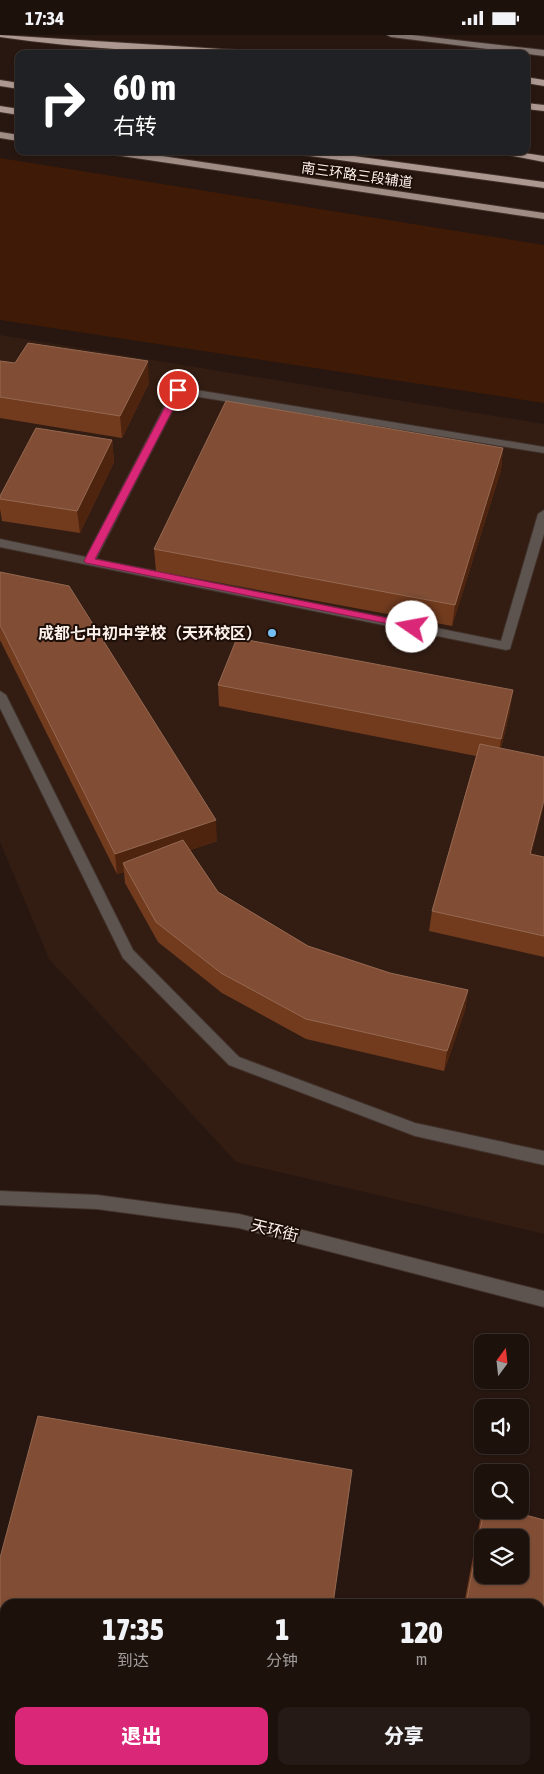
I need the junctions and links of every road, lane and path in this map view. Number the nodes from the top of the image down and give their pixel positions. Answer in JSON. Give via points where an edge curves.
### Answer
{"nodes":[{"id":1,"x":0,"y":35,"type":"edge"},
{"id":2,"x":391,"y":35,"type":"edge"},
{"id":3,"x":60,"y":43,"type":"junction"},
{"id":4,"x":110,"y":50,"type":"edge"},
{"id":5,"x":183,"y":50,"type":"edge"},
{"id":6,"x":518,"y":50,"type":"edge"},
{"id":7,"x":530,"y":51,"type":"edge"},
{"id":8,"x":544,"y":53,"type":"edge"},
{"id":9,"x":530,"y":81,"type":"edge"},
{"id":10,"x":0,"y":83,"type":"edge"},
{"id":11,"x":544,"y":83,"type":"edge"},
{"id":12,"x":15,"y":85,"type":"edge"},
{"id":13,"x":530,"y":106,"type":"edge"},
{"id":14,"x":544,"y":108,"type":"edge"},
{"id":15,"x":0,"y":109,"type":"edge"},
{"id":16,"x":15,"y":111,"type":"edge"},
{"id":17,"x":0,"y":135,"type":"edge"},
{"id":18,"x":15,"y":137,"type":"edge"},
{"id":19,"x":135,"y":155,"type":"edge"},
{"id":20,"x":323,"y":155,"type":"edge"},
{"id":21,"x":518,"y":155,"type":"edge"},
{"id":22,"x":544,"y":159,"type":"edge"},
{"id":23,"x":544,"y":185,"type":"edge"},
{"id":24,"x":544,"y":216,"type":"edge"},
{"id":25,"x":544,"y":450,"type":"edge"},
{"id":26,"x":544,"y":514,"type":"edge"},
{"id":27,"x":0,"y":543,"type":"edge"},
{"id":28,"x":89,"y":561,"type":"junction"},
{"id":29,"x":0,"y":695,"type":"edge"},
{"id":30,"x":544,"y":1158,"type":"edge"},
{"id":31,"x":0,"y":1198,"type":"edge"},
{"id":32,"x":544,"y":1299,"type":"edge"}],
"edges":[{"from":1,"to":3,"type":"highway"},
{"from":2,"to":6,"type":"main road"},
{"from":3,"to":4,"type":"highway"},
{"from":3,"to":5,"type":"highway"},
{"from":7,"to":8,"type":"main road"},
{"from":9,"to":11,"type":"highway"},
{"from":10,"to":12,"type":"highway"},
{"from":13,"to":14,"type":"highway"},
{"from":15,"to":16,"type":"highway"},
{"from":17,"to":18,"type":"main road"},
{"from":19,"to":24,"type":"main road","name":"南三环路三段辅道"},
{"from":20,"to":23,"type":"highway"},
{"from":21,"to":22,"type":"highway"},
{"from":25,"to":28,"type":"street","via":[[178,390]]},
{"from":26,"to":28,"type":"street","via":[[506,646]]},
{"from":27,"to":28,"type":"street"},
{"from":29,"to":30,"type":"street","via":[[128,954],[234,1061],[415,1129]]},
{"from":31,"to":32,"type":"street","name":"天环街","via":[[97,1202],[239,1221]]}]}
